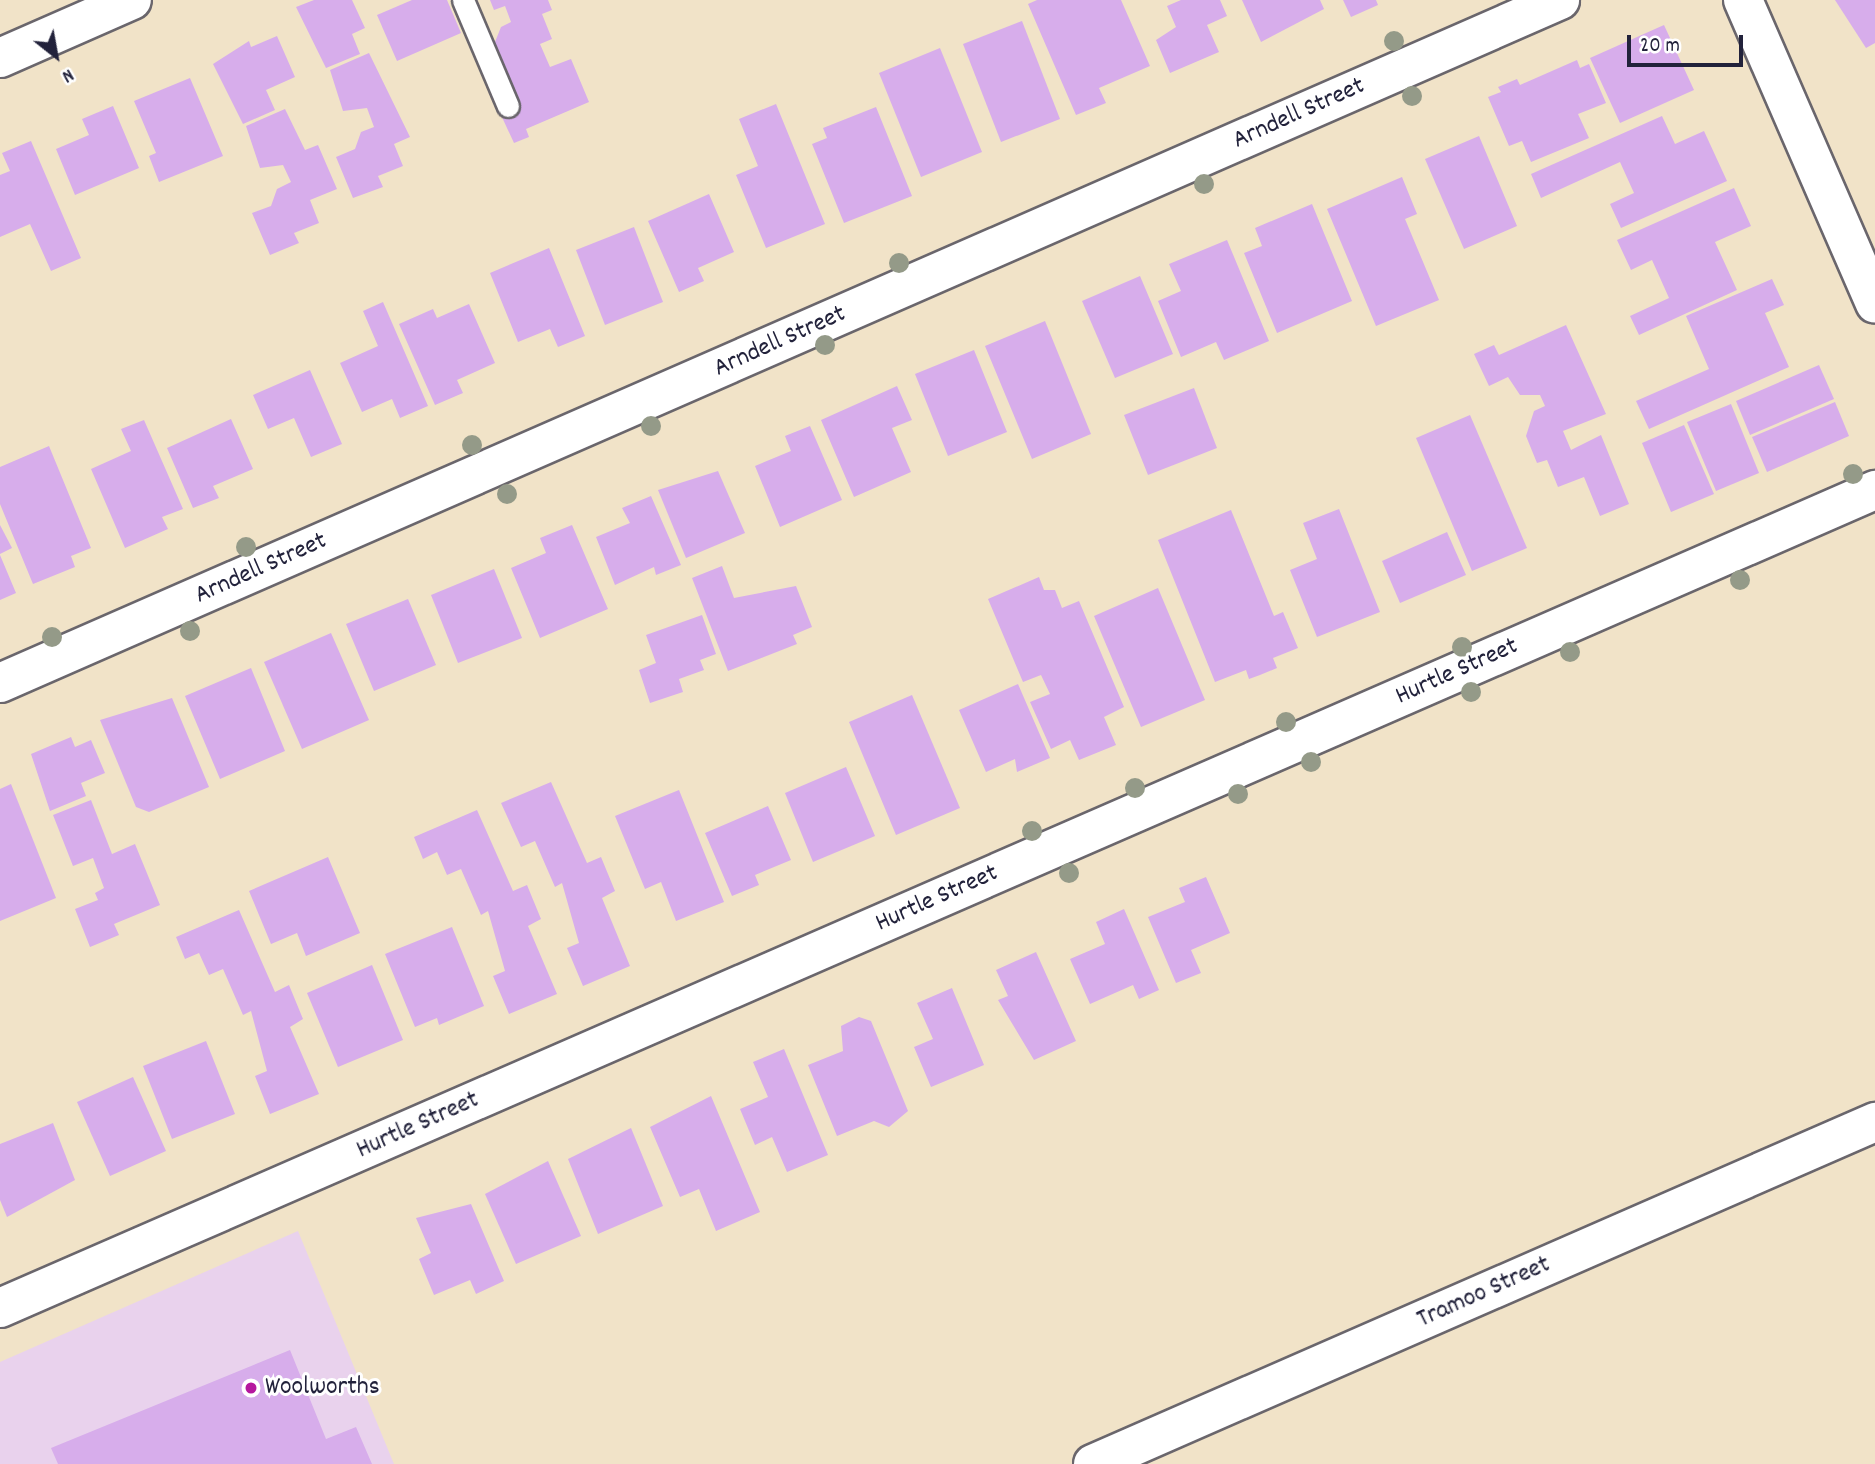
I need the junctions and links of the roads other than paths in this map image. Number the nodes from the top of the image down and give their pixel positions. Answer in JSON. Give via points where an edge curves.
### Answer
{"nodes":[{"id":1,"x":132,"y":0,"type":"edge"},
{"id":2,"x":463,"y":0,"type":"edge"},
{"id":3,"x":1560,"y":0,"type":"edge"},
{"id":4,"x":1743,"y":0,"type":"edge"},
{"id":5,"x":0,"y":58,"type":"edge"},
{"id":6,"x":508,"y":106,"type":"dead end"},
{"id":7,"x":1875,"y":303,"type":"edge"},
{"id":8,"x":1875,"y":490,"type":"edge"},
{"id":9,"x":0,"y":683,"type":"edge"},
{"id":10,"x":1875,"y":1122,"type":"edge"},
{"id":11,"x":0,"y":1308,"type":"edge"},
{"id":12,"x":1093,"y":1464,"type":"edge"}],
"edges":[{"from":1,"to":5,"type":"street"},
{"from":2,"to":6,"type":"lane"},
{"from":3,"to":9,"type":"street","name":"Arndell Street"},
{"from":4,"to":7,"type":"street"},
{"from":8,"to":11,"type":"street","name":"Hurtle Street"},
{"from":10,"to":12,"type":"street","name":"Tramoo Street"}]}
